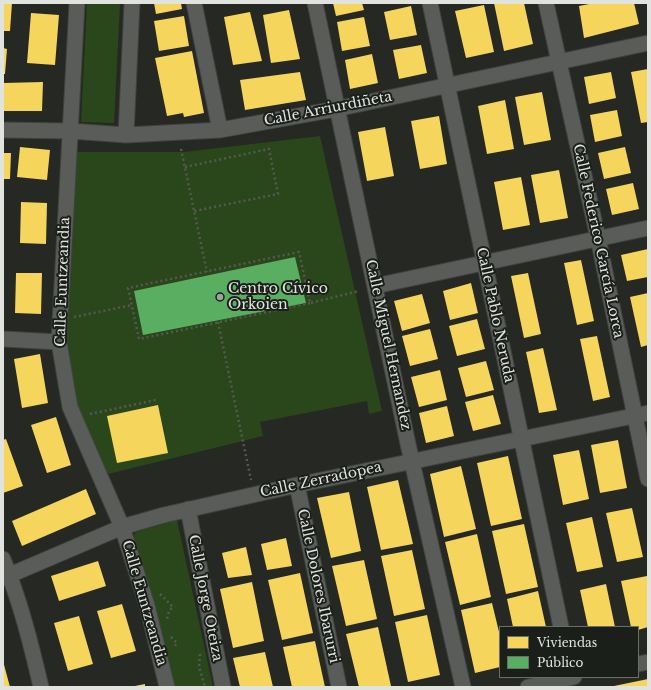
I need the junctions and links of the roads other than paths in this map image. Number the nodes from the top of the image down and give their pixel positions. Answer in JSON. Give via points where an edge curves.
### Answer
{"nodes":[{"id":1,"x":77,"y":3,"type":"edge"},
{"id":2,"x":132,"y":3,"type":"edge"},
{"id":3,"x":194,"y":3,"type":"edge"},
{"id":4,"x":315,"y":3,"type":"edge"},
{"id":5,"x":430,"y":3,"type":"edge"},
{"id":6,"x":546,"y":3,"type":"edge"},
{"id":7,"x":648,"y":43,"type":"edge"},
{"id":8,"x":558,"y":61,"type":"junction"},
{"id":9,"x":448,"y":85,"type":"junction"},
{"id":10,"x":336,"y":108,"type":"junction"},
{"id":11,"x":3,"y":130,"type":"edge"},
{"id":12,"x":220,"y":130,"type":"junction"},
{"id":13,"x":70,"y":131,"type":"junction"},
{"id":14,"x":126,"y":135,"type":"junction"},
{"id":15,"x":648,"y":228,"type":"edge"},
{"id":16,"x":598,"y":238,"type":"junction"},
{"id":17,"x":484,"y":262,"type":"junction"},
{"id":18,"x":375,"y":286,"type":"junction"},
{"id":19,"x":3,"y":339,"type":"edge"},
{"id":20,"x":59,"y":342,"type":"junction"},
{"id":21,"x":641,"y":414,"type":"edge"},
{"id":22,"x":521,"y":439,"type":"junction"},
{"id":23,"x":412,"y":462,"type":"junction"},
{"id":24,"x":648,"y":479,"type":"edge"},
{"id":25,"x":297,"y":485,"type":"junction"},
{"id":26,"x":188,"y":509,"type":"junction"},
{"id":27,"x":122,"y":527,"type":"junction"},
{"id":28,"x":3,"y":559,"type":"edge"},
{"id":29,"x":6,"y":576,"type":"edge"},
{"id":30,"x":561,"y":626,"type":"edge"},
{"id":31,"x":573,"y":680,"type":"edge"},
{"id":32,"x":41,"y":687,"type":"edge"},
{"id":33,"x":167,"y":687,"type":"edge"},
{"id":34,"x":223,"y":687,"type":"edge"},
{"id":35,"x":339,"y":687,"type":"edge"},
{"id":36,"x":462,"y":687,"type":"edge"},
{"id":37,"x":528,"y":687,"type":"edge"}],
"edges":[{"from":1,"to":13,"type":"street","name":"Calle Euntzeandia"},
{"from":2,"to":14,"type":"street"},
{"from":3,"to":12,"type":"street"},
{"from":4,"to":10,"type":"street","name":"Calle Miguel Hernandez"},
{"from":5,"to":9,"type":"street","name":"Calle Pablo Neruda"},
{"from":6,"to":8,"type":"street","name":"Calle Federico García Lorca"},
{"from":7,"to":8,"type":"street","name":"Calle Arriurdiñeta"},
{"from":8,"to":9,"type":"street","name":"Calle Arriurdiñeta"},
{"from":8,"to":16,"type":"street","name":"Calle Federico García Lorca"},
{"from":9,"to":10,"type":"street","name":"Calle Arriurdiñeta"},
{"from":9,"to":17,"type":"street","name":"Calle Pablo Neruda"},
{"from":10,"to":12,"type":"street","name":"Calle Arriurdiñeta"},
{"from":10,"to":18,"type":"street","name":"Calle Miguel Hernandez"},
{"from":11,"to":13,"type":"street","name":"Calle Arriurdiñeta"},
{"from":12,"to":14,"type":"street","name":"Calle Arriurdiñeta"},
{"from":13,"to":14,"type":"street","name":"Calle Arriurdiñeta"},
{"from":13,"to":20,"type":"street","name":"Calle Euntzeandia"},
{"from":15,"to":16,"type":"street"},
{"from":16,"to":17,"type":"street"},
{"from":16,"to":21,"type":"street","name":"Calle Federico García Lorca"},
{"from":17,"to":18,"type":"street"},
{"from":17,"to":22,"type":"street","name":"Calle Pablo Neruda"},
{"from":18,"to":23,"type":"street","name":"Calle Miguel Hernandez"},
{"from":19,"to":20,"type":"street"},
{"from":20,"to":27,"type":"street","name":"Calle Euntzeandia","via":[[70,407]]},
{"from":21,"to":22,"type":"street","name":"Calle Zerradopea"},
{"from":21,"to":24,"type":"street","name":"Calle Federico García Lorca"},
{"from":22,"to":23,"type":"street","name":"Calle Zerradopea"},
{"from":22,"to":30,"type":"street","name":"Calle Pablo Neruda"},
{"from":23,"to":25,"type":"street","name":"Calle Zerradopea"},
{"from":23,"to":36,"type":"street","name":"Calle Miguel Hernandez"},
{"from":25,"to":26,"type":"street","name":"Calle Zerradopea"},
{"from":25,"to":35,"type":"street","name":"Calle Dolores Ibarurri"},
{"from":26,"to":27,"type":"street","name":"Calle Zerradopea"},
{"from":26,"to":34,"type":"street","name":"Calle Jorge Oteiza"},
{"from":27,"to":29,"type":"street","name":"Calle Zerradopea"},
{"from":27,"to":33,"type":"street","name":"Calle Euntzeandia","via":[[147,605]]},
{"from":28,"to":29,"type":"street"},
{"from":29,"to":32,"type":"street","via":[[31,643]]},
{"from":31,"to":37,"type":"street"}]}
